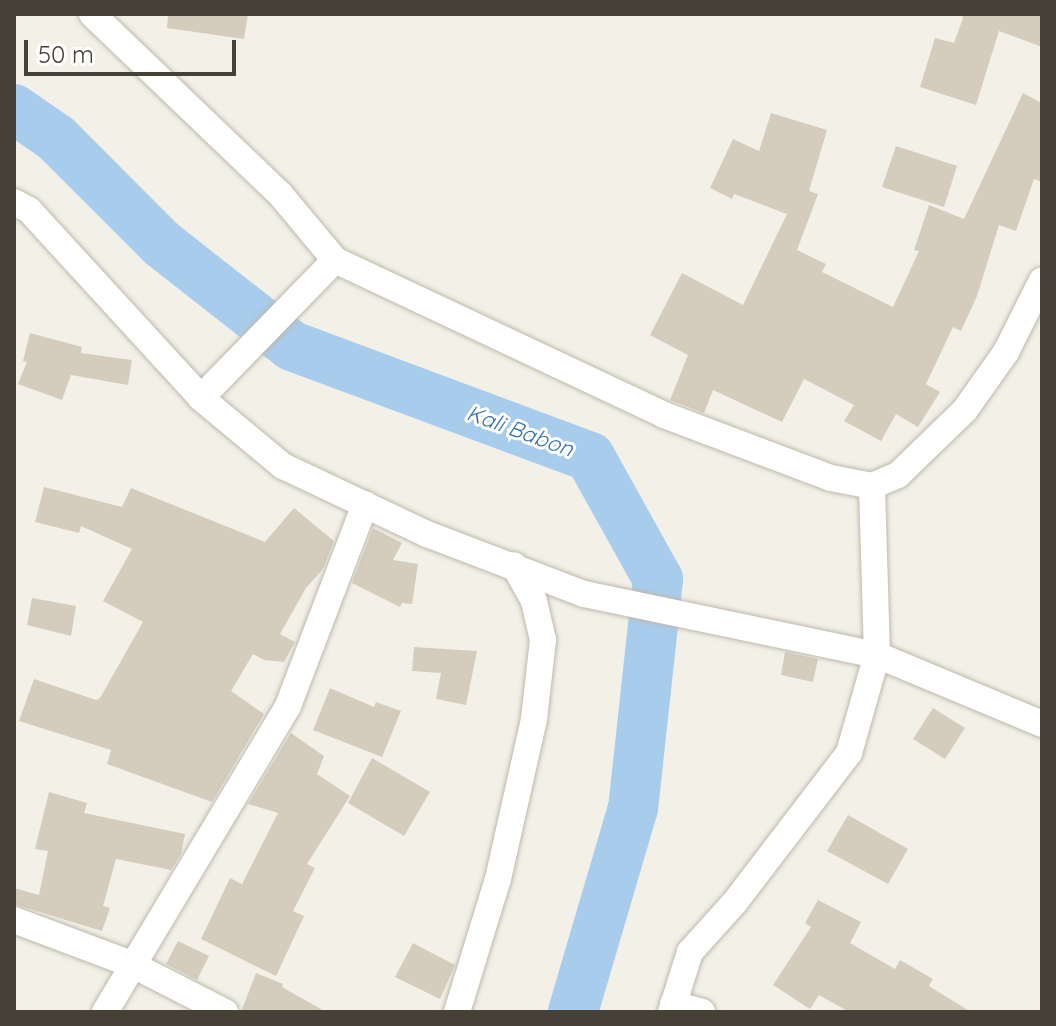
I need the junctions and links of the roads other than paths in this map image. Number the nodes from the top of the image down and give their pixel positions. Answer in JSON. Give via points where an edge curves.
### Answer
{"nodes":[{"id":1,"x":92,"y":14,"type":"edge"},
{"id":2,"x":14,"y":202,"type":"edge"},
{"id":3,"x":328,"y":268,"type":"junction"},
{"id":4,"x":1042,"y":280,"type":"edge"},
{"id":5,"x":201,"y":398,"type":"junction"},
{"id":6,"x":872,"y":486,"type":"junction"},
{"id":7,"x":365,"y":504,"type":"junction"},
{"id":8,"x":514,"y":565,"type":"junction"},
{"id":9,"x":877,"y":655,"type":"junction"},
{"id":10,"x":1042,"y":724,"type":"edge"},
{"id":11,"x":14,"y":920,"type":"edge"},
{"id":12,"x":131,"y":964,"type":"junction"},
{"id":13,"x":672,"y":1008,"type":"edge"},
{"id":14,"x":105,"y":1012,"type":"edge"},
{"id":15,"x":225,"y":1012,"type":"edge"},
{"id":16,"x":457,"y":1012,"type":"edge"},
{"id":17,"x":702,"y":1012,"type":"edge"}],
"edges":[{"from":1,"to":3,"type":"street","via":[[280,194]]},
{"from":2,"to":5,"type":"street","via":[[29,210]]},
{"from":3,"to":5,"type":"street"},
{"from":3,"to":6,"type":"street","via":[[664,415],[831,478]]},
{"from":4,"to":6,"type":"street","via":[[1006,352],[965,410],[898,475]]},
{"from":5,"to":7,"type":"street","via":[[283,466]]},
{"from":6,"to":9,"type":"street"},
{"from":7,"to":8,"type":"street","via":[[427,534]]},
{"from":7,"to":12,"type":"street","via":[[288,706]]},
{"from":8,"to":9,"type":"street","via":[[584,594]]},
{"from":8,"to":16,"type":"street","via":[[534,601],[543,640],[534,719],[498,879]]},
{"from":9,"to":10,"type":"street"},
{"from":9,"to":13,"type":"street","via":[[849,753],[690,952]]},
{"from":11,"to":12,"type":"street"},
{"from":12,"to":14,"type":"street"},
{"from":12,"to":15,"type":"street"},
{"from":13,"to":17,"type":"street"}]}
